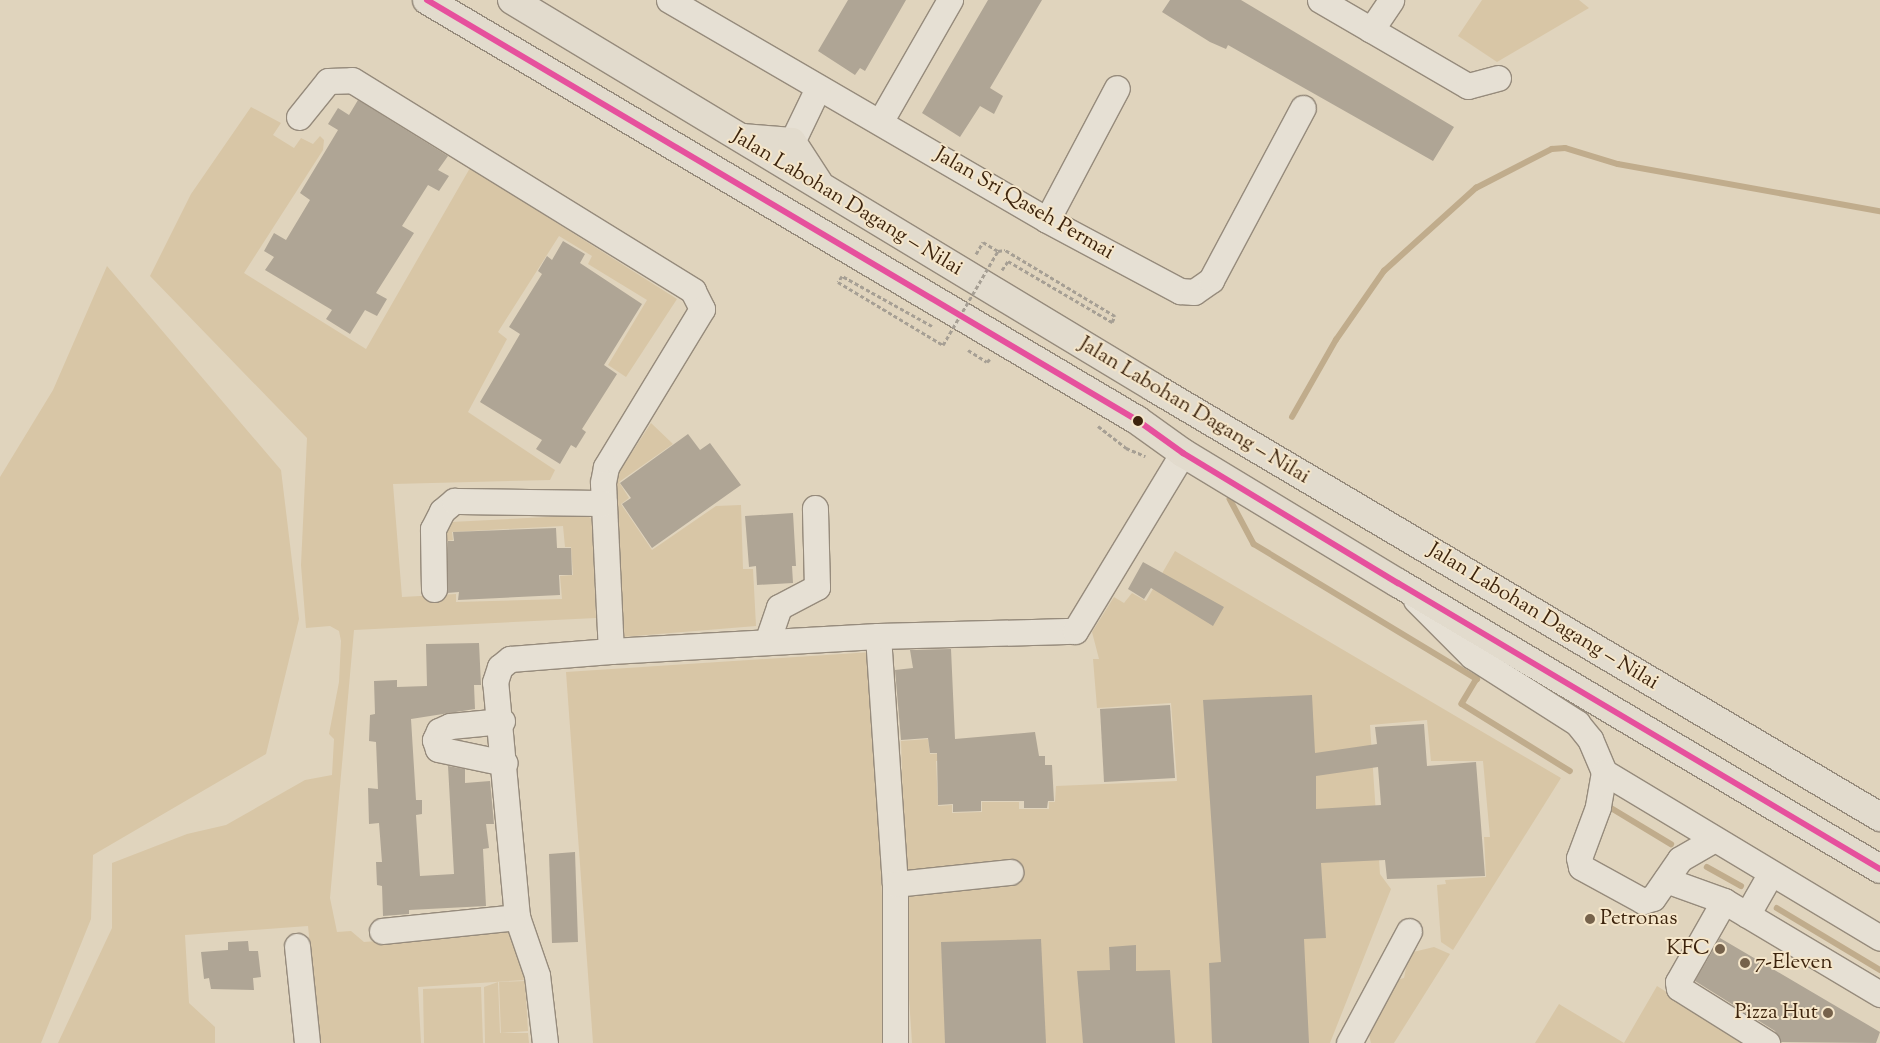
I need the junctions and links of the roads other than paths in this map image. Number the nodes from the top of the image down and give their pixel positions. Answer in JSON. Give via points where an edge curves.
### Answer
{"nodes":[{"id":1,"x":426,"y":0,"type":"edge"},
{"id":2,"x":512,"y":0,"type":"edge"},
{"id":3,"x":669,"y":0,"type":"edge"},
{"id":4,"x":950,"y":0,"type":"edge"},
{"id":5,"x":1320,"y":0,"type":"edge"},
{"id":6,"x":1391,"y":0,"type":"edge"},
{"id":7,"x":1372,"y":30,"type":"junction"},
{"id":8,"x":1498,"y":78,"type":"dead end"},
{"id":9,"x":818,"y":88,"type":"junction"},
{"id":10,"x":1117,"y":88,"type":"dead end"},
{"id":11,"x":1303,"y":108,"type":"dead end"},
{"id":12,"x":299,"y":117,"type":"dead end"},
{"id":13,"x":880,"y":122,"type":"junction"},
{"id":14,"x":734,"y":137,"type":"junction"},
{"id":15,"x":792,"y":142,"type":"junction"},
{"id":16,"x":831,"y":195,"type":"junction"},
{"id":17,"x":1047,"y":220,"type":"junction"},
{"id":18,"x":1183,"y":453,"type":"junction"},
{"id":19,"x":604,"y":503,"type":"junction"},
{"id":20,"x":815,"y":508,"type":"dead end"},
{"id":21,"x":1398,"y":583,"type":"junction"},
{"id":22,"x":434,"y":589,"type":"dead end"},
{"id":23,"x":878,"y":636,"type":"junction"},
{"id":24,"x":767,"y":642,"type":"junction"},
{"id":25,"x":611,"y":651,"type":"junction"},
{"id":26,"x":502,"y":721,"type":"junction"},
{"id":27,"x":504,"y":763,"type":"junction"},
{"id":28,"x":1604,"y":772,"type":"junction"},
{"id":29,"x":1880,"y":817,"type":"edge"},
{"id":30,"x":1714,"y":839,"type":"junction"},
{"id":31,"x":1880,"y":869,"type":"edge"},
{"id":32,"x":1010,"y":872,"type":"dead end"},
{"id":33,"x":1770,"y":873,"type":"junction"},
{"id":34,"x":1666,"y":880,"type":"junction"},
{"id":35,"x":896,"y":884,"type":"junction"},
{"id":36,"x":1724,"y":901,"type":"junction"},
{"id":37,"x":1747,"y":915,"type":"junction"},
{"id":38,"x":518,"y":917,"type":"junction"},
{"id":39,"x":382,"y":931,"type":"dead end"},
{"id":40,"x":1410,"y":931,"type":"dead end"},
{"id":41,"x":1880,"y":938,"type":"edge"},
{"id":42,"x":297,"y":946,"type":"dead end"},
{"id":43,"x":1880,"y":994,"type":"edge"},
{"id":44,"x":306,"y":1043,"type":"edge"},
{"id":45,"x":545,"y":1043,"type":"edge"},
{"id":46,"x":895,"y":1043,"type":"edge"},
{"id":47,"x":1349,"y":1043,"type":"edge"},
{"id":48,"x":1767,"y":1043,"type":"edge"}],
"edges":[{"from":1,"to":18,"type":"main road","name":"Jalan Labohan Dagang ‒ Nilai","via":[[1137,420]]},
{"from":2,"to":14,"type":"main road","name":"Jalan Labohan Dagang ‒ Nilai"},
{"from":3,"to":9,"type":"street","name":"Jalan Sri Qaseh Permai"},
{"from":4,"to":13,"type":"street"},
{"from":5,"to":7,"type":"street"},
{"from":6,"to":7,"type":"street"},
{"from":7,"to":8,"type":"street","via":[[1468,86]]},
{"from":9,"to":13,"type":"street","name":"Jalan Sri Qaseh Permai"},
{"from":9,"to":15,"type":"street"},
{"from":10,"to":17,"type":"street"},
{"from":11,"to":17,"type":"street","name":"Jalan Sri Qaseh Permai","via":[[1211,280],[1194,292],[1180,291]]},
{"from":12,"to":19,"type":"street","via":[[328,81],[352,80],[693,291],[702,309],[606,467]]},
{"from":13,"to":17,"type":"street","name":"Jalan Sri Qaseh Permai"},
{"from":14,"to":15,"type":"main road"},
{"from":14,"to":16,"type":"main road","name":"Jalan Labohan Dagang ‒ Nilai"},
{"from":15,"to":16,"type":"main road","via":[[809,173]]},
{"from":16,"to":29,"type":"main road","name":"Jalan Labohan Dagang ‒ Nilai"},
{"from":18,"to":21,"type":"main road","name":"Jalan Labohan Dagang ‒ Nilai"},
{"from":18,"to":23,"type":"street","via":[[1075,631]]},
{"from":19,"to":22,"type":"street","via":[[454,501],[442,511],[434,529]]},
{"from":19,"to":25,"type":"street"},
{"from":20,"to":24,"type":"street","via":[[817,587],[779,607]]},
{"from":21,"to":28,"type":"street","via":[[1472,656],[1577,723],[1590,739]]},
{"from":21,"to":31,"type":"main road","name":"Jalan Labohan Dagang ‒ Nilai"},
{"from":23,"to":24,"type":"street"},
{"from":23,"to":35,"type":"street"},
{"from":24,"to":25,"type":"street"},
{"from":25,"to":26,"type":"street","via":[[510,659],[500,667],[495,682]]},
{"from":26,"to":27,"type":"street"},
{"from":26,"to":27,"type":"street","via":[[450,726],[439,731],[435,740],[438,749]]},
{"from":27,"to":38,"type":"street"},
{"from":28,"to":30,"type":"street"},
{"from":28,"to":34,"type":"street","via":[[1598,807],[1579,858],[1581,866],[1643,901],[1652,898]]},
{"from":30,"to":33,"type":"street"},
{"from":30,"to":34,"type":"street","via":[[1680,859]]},
{"from":32,"to":35,"type":"street"},
{"from":33,"to":37,"type":"street"},
{"from":33,"to":41,"type":"street"},
{"from":34,"to":36,"type":"street"},
{"from":35,"to":46,"type":"street"},
{"from":36,"to":37,"type":"street"},
{"from":36,"to":48,"type":"street","via":[[1678,982],[1679,988]]},
{"from":37,"to":43,"type":"street"},
{"from":38,"to":39,"type":"street"},
{"from":38,"to":45,"type":"street","via":[[537,975]]},
{"from":40,"to":47,"type":"street"},
{"from":42,"to":44,"type":"street"}]}
